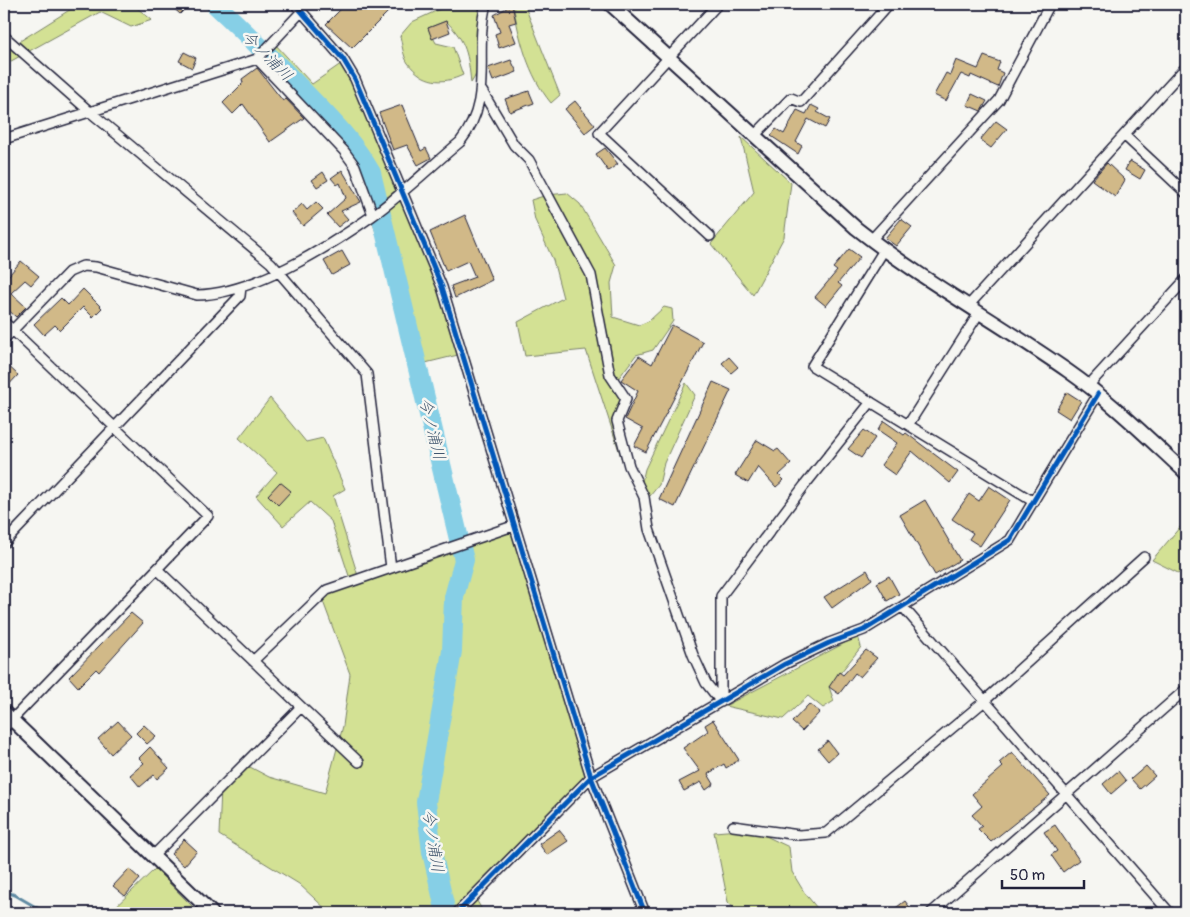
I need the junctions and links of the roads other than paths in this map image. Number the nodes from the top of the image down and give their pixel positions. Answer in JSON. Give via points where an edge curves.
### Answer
{"nodes":[{"id":1,"x":294,"y":4,"type":"edge"},
{"id":2,"x":486,"y":4,"type":"edge"},
{"id":3,"x":610,"y":4,"type":"edge"},
{"id":4,"x":718,"y":4,"type":"edge"},
{"id":5,"x":889,"y":4,"type":"edge"},
{"id":6,"x":1050,"y":4,"type":"edge"},
{"id":7,"x":302,"y":11,"type":"junction"},
{"id":8,"x":4,"y":36,"type":"edge"},
{"id":9,"x":668,"y":58,"type":"junction"},
{"id":10,"x":257,"y":59,"type":"junction"},
{"id":11,"x":1186,"y":67,"type":"edge"},
{"id":12,"x":482,"y":91,"type":"junction"},
{"id":13,"x":89,"y":111,"type":"junction"},
{"id":14,"x":754,"y":136,"type":"junction"},
{"id":15,"x":1124,"y":136,"type":"junction"},
{"id":16,"x":4,"y":139,"type":"edge"},
{"id":17,"x":401,"y":191,"type":"junction"},
{"id":18,"x":1186,"y":193,"type":"edge"},
{"id":19,"x":373,"y":215,"type":"junction"},
{"id":20,"x":710,"y":236,"type":"dead end"},
{"id":21,"x":871,"y":240,"type":"junction"},
{"id":22,"x":884,"y":250,"type":"junction"},
{"id":23,"x":280,"y":272,"type":"junction"},
{"id":24,"x":1186,"y":279,"type":"edge"},
{"id":25,"x":241,"y":286,"type":"junction"},
{"id":26,"x":974,"y":309,"type":"junction"},
{"id":27,"x":4,"y":322,"type":"edge"},
{"id":28,"x":13,"y":329,"type":"junction"},
{"id":29,"x":4,"y":339,"type":"edge"},
{"id":30,"x":1093,"y":390,"type":"junction"},
{"id":31,"x":872,"y":402,"type":"junction"},
{"id":32,"x":908,"y":425,"type":"junction"},
{"id":33,"x":114,"y":426,"type":"junction"},
{"id":34,"x":1186,"y":473,"type":"edge"},
{"id":35,"x":1034,"y":502,"type":"junction"},
{"id":36,"x":513,"y":526,"type":"junction"},
{"id":37,"x":4,"y":543,"type":"edge"},
{"id":38,"x":1144,"y":556,"type":"dead end"},
{"id":39,"x":391,"y":568,"type":"junction"},
{"id":40,"x":157,"y":569,"type":"junction"},
{"id":41,"x":902,"y":607,"type":"junction"},
{"id":42,"x":253,"y":661,"type":"junction"},
{"id":43,"x":1186,"y":689,"type":"edge"},
{"id":44,"x":984,"y":700,"type":"junction"},
{"id":45,"x":721,"y":702,"type":"junction"},
{"id":46,"x":301,"y":707,"type":"junction"},
{"id":47,"x":6,"y":720,"type":"edge"},
{"id":48,"x":358,"y":762,"type":"dead end"},
{"id":49,"x":591,"y":777,"type":"junction"},
{"id":50,"x":1067,"y":795,"type":"junction"},
{"id":51,"x":733,"y":826,"type":"dead end"},
{"id":52,"x":153,"y":856,"type":"junction"},
{"id":53,"x":212,"y":913,"type":"edge"},
{"id":54,"x":457,"y":913,"type":"edge"},
{"id":55,"x":646,"y":913,"type":"edge"},
{"id":56,"x":931,"y":913,"type":"edge"},
{"id":57,"x":1170,"y":913,"type":"edge"}],
"edges":[{"from":1,"to":7,"type":"street"},
{"from":2,"to":12,"type":"street","via":[[482,21]]},
{"from":3,"to":9,"type":"street"},
{"from":4,"to":9,"type":"street"},
{"from":5,"to":14,"type":"street","via":[[801,102],[791,98]]},
{"from":6,"to":21,"type":"street","via":[[998,100]]},
{"from":7,"to":10,"type":"street"},
{"from":7,"to":17,"type":"street","via":[[344,58]]},
{"from":8,"to":13,"type":"street"},
{"from":9,"to":14,"type":"street"},
{"from":9,"to":20,"type":"street","via":[[599,133]]},
{"from":10,"to":13,"type":"street"},
{"from":10,"to":19,"type":"street","via":[[344,151],[355,166]]},
{"from":11,"to":15,"type":"street"},
{"from":12,"to":17,"type":"street","via":[[474,121],[460,142]]},
{"from":12,"to":45,"type":"street","via":[[514,145],[528,160],[591,274],[610,375],[626,399],[617,421],[629,466],[644,497],[649,529],[692,655],[706,683]]},
{"from":13,"to":16,"type":"street"},
{"from":13,"to":23,"type":"street"},
{"from":14,"to":21,"type":"street"},
{"from":15,"to":18,"type":"street"},
{"from":15,"to":26,"type":"street"},
{"from":17,"to":19,"type":"street"},
{"from":17,"to":36,"type":"street","via":[[442,287]]},
{"from":19,"to":23,"type":"street"},
{"from":21,"to":22,"type":"street"},
{"from":22,"to":26,"type":"street"},
{"from":22,"to":31,"type":"street","via":[[812,366]]},
{"from":23,"to":25,"type":"street"},
{"from":23,"to":39,"type":"street","via":[[367,374]]},
{"from":24,"to":30,"type":"street"},
{"from":25,"to":28,"type":"street","via":[[211,295],[197,295],[83,266],[69,272]]},
{"from":25,"to":33,"type":"street","via":[[240,296]]},
{"from":26,"to":30,"type":"street"},
{"from":26,"to":32,"type":"street"},
{"from":27,"to":28,"type":"street"},
{"from":28,"to":29,"type":"street"},
{"from":28,"to":33,"type":"street"},
{"from":30,"to":34,"type":"street"},
{"from":30,"to":35,"type":"street"},
{"from":31,"to":32,"type":"street"},
{"from":31,"to":45,"type":"street","via":[[721,596]]},
{"from":32,"to":35,"type":"street"},
{"from":33,"to":37,"type":"street"},
{"from":33,"to":40,"type":"street","via":[[208,516]]},
{"from":35,"to":41,"type":"street","via":[[1010,540]]},
{"from":36,"to":39,"type":"street"},
{"from":36,"to":49,"type":"street"},
{"from":38,"to":44,"type":"street"},
{"from":39,"to":42,"type":"street","via":[[327,590]]},
{"from":40,"to":42,"type":"street"},
{"from":40,"to":47,"type":"street"},
{"from":41,"to":44,"type":"street"},
{"from":41,"to":45,"type":"street","via":[[864,630],[785,664]]},
{"from":42,"to":46,"type":"street"},
{"from":43,"to":50,"type":"street"},
{"from":44,"to":50,"type":"street"},
{"from":44,"to":51,"type":"street","via":[[826,833],[800,835]]},
{"from":45,"to":49,"type":"street"},
{"from":46,"to":48,"type":"street"},
{"from":46,"to":52,"type":"street"},
{"from":47,"to":52,"type":"street"},
{"from":49,"to":54,"type":"street"},
{"from":49,"to":55,"type":"street"},
{"from":50,"to":56,"type":"street"},
{"from":50,"to":57,"type":"street"},
{"from":52,"to":53,"type":"street"}]}
